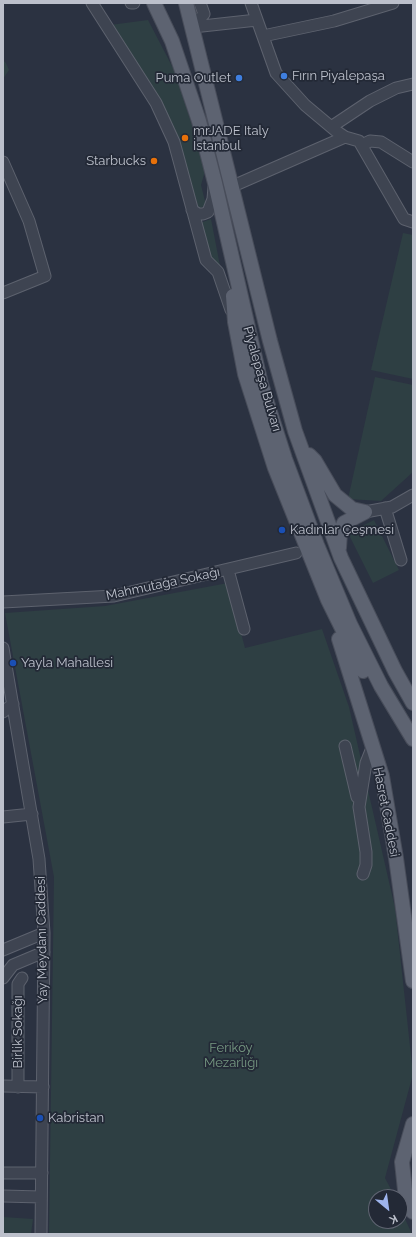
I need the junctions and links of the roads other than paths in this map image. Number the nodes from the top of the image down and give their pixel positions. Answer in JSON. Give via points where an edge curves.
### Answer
{"nodes":[{"id":1,"x":92,"y":3,"type":"edge"},
{"id":2,"x":154,"y":3,"type":"edge"},
{"id":3,"x":186,"y":3,"type":"edge"},
{"id":4,"x":200,"y":3,"type":"edge"},
{"id":5,"x":251,"y":3,"type":"edge"},
{"id":6,"x":393,"y":3,"type":"edge"},
{"id":7,"x":257,"y":20,"type":"junction"},
{"id":8,"x":194,"y":26,"type":"junction"},
{"id":9,"x":263,"y":36,"type":"junction"},
{"id":10,"x":413,"y":84,"type":"edge"},
{"id":11,"x":331,"y":127,"type":"junction"},
{"id":12,"x":345,"y":138,"type":"junction"},
{"id":13,"x":362,"y":145,"type":"junction"},
{"id":14,"x":3,"y":162,"type":"edge"},
{"id":15,"x":413,"y":162,"type":"edge"},
{"id":16,"x":215,"y":183,"type":"junction"},
{"id":17,"x":233,"y":186,"type":"junction"},
{"id":18,"x":192,"y":210,"type":"junction"},
{"id":19,"x":413,"y":222,"type":"edge"},
{"id":20,"x":230,"y":249,"type":"junction"},
{"id":21,"x":3,"y":293,"type":"edge"},
{"id":22,"x":235,"y":322,"type":"junction"},
{"id":23,"x":302,"y":449,"type":"junction"},
{"id":24,"x":413,"y":495,"type":"edge"},
{"id":25,"x":386,"y":508,"type":"junction"},
{"id":26,"x":365,"y":512,"type":"junction"},
{"id":27,"x":339,"y":552,"type":"junction"},
{"id":28,"x":296,"y":553,"type":"dead end"},
{"id":29,"x":401,"y":560,"type":"dead end"},
{"id":30,"x":228,"y":570,"type":"junction"},
{"id":31,"x":328,"y":600,"type":"junction"},
{"id":32,"x":3,"y":602,"type":"edge"},
{"id":33,"x":244,"y":629,"type":"dead end"},
{"id":34,"x":3,"y":648,"type":"edge"},
{"id":35,"x":413,"y":703,"type":"edge"},
{"id":36,"x":14,"y":704,"type":"junction"},
{"id":37,"x":3,"y":712,"type":"edge"},
{"id":38,"x":413,"y":738,"type":"edge"},
{"id":39,"x":413,"y":745,"type":"edge"},
{"id":40,"x":345,"y":746,"type":"dead end"},
{"id":41,"x":372,"y":748,"type":"junction"},
{"id":42,"x":359,"y":807,"type":"junction"},
{"id":43,"x":32,"y":814,"type":"junction"},
{"id":44,"x":3,"y":817,"type":"edge"},
{"id":45,"x":363,"y":874,"type":"dead end"},
{"id":46,"x":44,"y":933,"type":"junction"},
{"id":47,"x":3,"y":950,"type":"edge"},
{"id":48,"x":44,"y":952,"type":"junction"},
{"id":49,"x":3,"y":978,"type":"edge"},
{"id":50,"x":22,"y":978,"type":"dead end"},
{"id":51,"x":413,"y":981,"type":"edge"},
{"id":52,"x":3,"y":1086,"type":"edge"},
{"id":53,"x":18,"y":1087,"type":"junction"},
{"id":54,"x":43,"y":1087,"type":"junction"},
{"id":55,"x":413,"y":1124,"type":"edge"},
{"id":56,"x":42,"y":1172,"type":"junction"},
{"id":57,"x":3,"y":1173,"type":"edge"},
{"id":58,"x":408,"y":1177,"type":"edge"},
{"id":59,"x":3,"y":1196,"type":"edge"},
{"id":60,"x":41,"y":1197,"type":"junction"},
{"id":61,"x":413,"y":1212,"type":"edge"},
{"id":62,"x":41,"y":1234,"type":"edge"}],
"edges":[{"from":1,"to":18,"type":"street","via":[[156,103],[174,142]]},
{"from":2,"to":16,"type":"main road","name":"Piyalepaşa Bulvarı","via":[[172,41],[199,121]]},
{"from":3,"to":8,"type":"main road","name":"Piyalepaşa Bulvarı"},
{"from":4,"to":8,"type":"street","via":[[204,14]]},
{"from":5,"to":7,"type":"street"},
{"from":6,"to":9,"type":"street"},
{"from":7,"to":8,"type":"street"},
{"from":7,"to":9,"type":"street"},
{"from":8,"to":17,"type":"main road","name":"Piyalepaşa Bulvarı"},
{"from":9,"to":11,"type":"street","via":[[276,73],[305,105]]},
{"from":10,"to":11,"type":"street","via":[[396,88],[370,101]]},
{"from":11,"to":12,"type":"street"},
{"from":12,"to":13,"type":"street","via":[[359,141]]},
{"from":12,"to":17,"type":"street"},
{"from":13,"to":15,"type":"street","via":[[370,141],[381,142]]},
{"from":13,"to":19,"type":"street","via":[[404,219]]},
{"from":14,"to":21,"type":"street","via":[[29,221],[45,276]]},
{"from":16,"to":18,"type":"street","via":[[208,212],[198,214]]},
{"from":16,"to":20,"type":"main road","name":"Piyalepaşa Bulvarı"},
{"from":17,"to":23,"type":"main road","name":"Piyalepaşa Bulvarı","via":[[270,341]]},
{"from":18,"to":22,"type":"street","via":[[206,260],[218,272]]},
{"from":20,"to":22,"type":"main road"},
{"from":20,"to":38,"type":"main road","name":"Piyalepaşa Bulvarı","via":[[261,384],[309,523],[350,624],[381,686]]},
{"from":22,"to":31,"type":"main road","via":[[245,374],[258,417],[295,520]]},
{"from":23,"to":26,"type":"main road","via":[[315,461],[335,495],[352,509]]},
{"from":23,"to":27,"type":"main road","name":"Piyalepaşa Bulvarı"},
{"from":24,"to":25,"type":"street"},
{"from":25,"to":26,"type":"street"},
{"from":25,"to":29,"type":"street"},
{"from":26,"to":27,"type":"main road","via":[[344,523],[340,532]]},
{"from":27,"to":35,"type":"main road","name":"Piyalepaşa Bulvarı"},
{"from":28,"to":30,"type":"street","name":"Mahmutağa Sokağı"},
{"from":30,"to":32,"type":"street","name":"Mahmutağa Sokağı","via":[[114,596]]},
{"from":30,"to":33,"type":"street"},
{"from":31,"to":39,"type":"main road","via":[[360,665]]},
{"from":31,"to":41,"type":"main road","name":"Hasret Caddesi"},
{"from":34,"to":36,"type":"street","name":"Yay Meydanı Caddesi"},
{"from":36,"to":37,"type":"street"},
{"from":36,"to":43,"type":"street","name":"Yay Meydanı Caddesi"},
{"from":40,"to":42,"type":"street"},
{"from":41,"to":42,"type":"street","via":[[366,763]]},
{"from":41,"to":51,"type":"main road","name":"Hasret Caddesi","via":[[382,776],[387,804]]},
{"from":42,"to":45,"type":"street","via":[[366,852]]},
{"from":43,"to":44,"type":"street"},
{"from":43,"to":46,"type":"street","name":"Yay Meydanı Caddesi","via":[[40,859]]},
{"from":46,"to":47,"type":"street"},
{"from":46,"to":48,"type":"street","name":"Yay Meydanı Caddesi"},
{"from":48,"to":49,"type":"street","via":[[13,965]]},
{"from":48,"to":54,"type":"street","name":"Yay Meydanı Caddesi"},
{"from":50,"to":53,"type":"street","name":"Birlik Sokağı","via":[[18,984]]},
{"from":52,"to":53,"type":"street"},
{"from":53,"to":54,"type":"street"},
{"from":54,"to":56,"type":"street","name":"Yay Meydanı Caddesi"},
{"from":55,"to":58,"type":"main road","via":[[402,1162]]},
{"from":56,"to":57,"type":"street"},
{"from":56,"to":60,"type":"street","name":"Yay Meydanı Caddesi"},
{"from":58,"to":61,"type":"main road","via":[[405,1190]]},
{"from":59,"to":60,"type":"street"},
{"from":60,"to":62,"type":"street","name":"Yay Meydanı Caddesi"}]}
